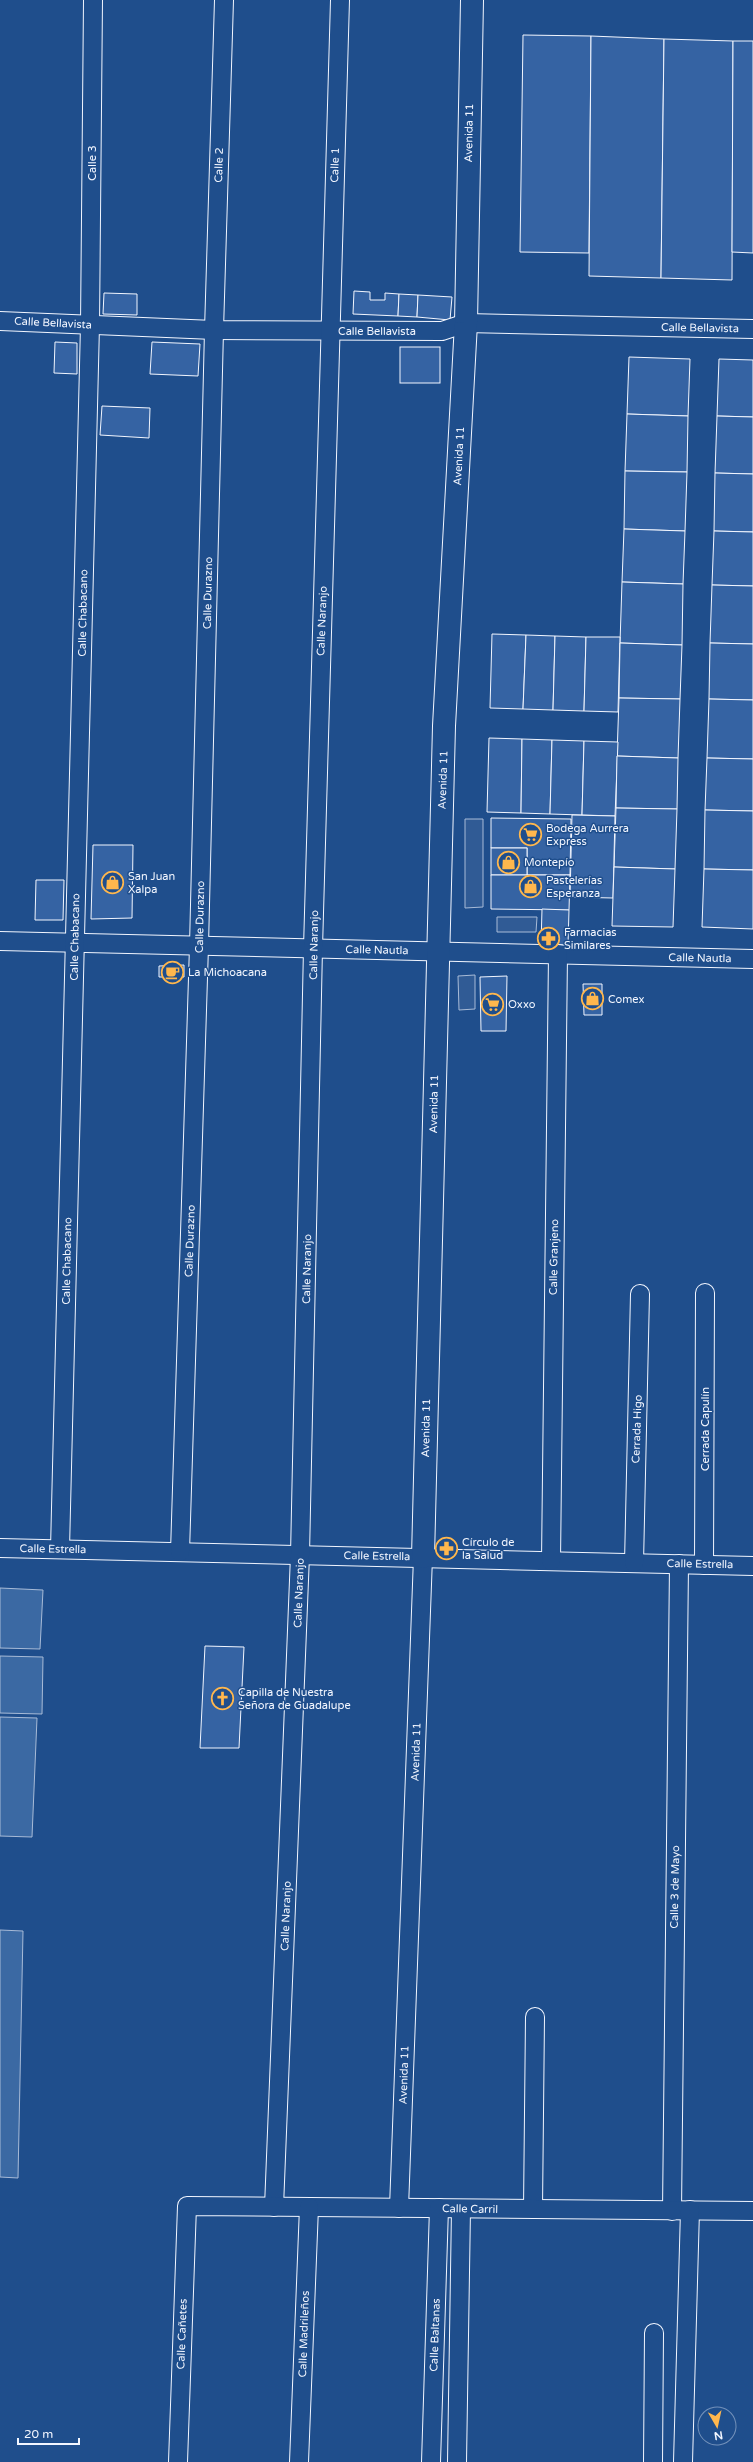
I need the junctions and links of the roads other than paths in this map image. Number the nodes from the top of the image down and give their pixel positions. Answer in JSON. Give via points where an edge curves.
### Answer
{"nodes":[{"id":1,"x":93,"y":0,"type":"edge"},
{"id":2,"x":224,"y":0,"type":"edge"},
{"id":3,"x":340,"y":0,"type":"edge"},
{"id":4,"x":472,"y":0,"type":"edge"},
{"id":5,"x":0,"y":321,"type":"edge"},
{"id":6,"x":466,"y":323,"type":"junction"},
{"id":7,"x":90,"y":325,"type":"junction"},
{"id":8,"x":753,"y":329,"type":"edge"},
{"id":9,"x":214,"y":330,"type":"junction"},
{"id":10,"x":330,"y":330,"type":"junction"},
{"id":11,"x":0,"y":941,"type":"edge"},
{"id":12,"x":75,"y":943,"type":"junction"},
{"id":13,"x":199,"y":946,"type":"junction"},
{"id":14,"x":314,"y":948,"type":"junction"},
{"id":15,"x":437,"y":951,"type":"junction"},
{"id":16,"x":558,"y":954,"type":"junction"},
{"id":17,"x":753,"y":959,"type":"edge"},
{"id":18,"x":705,"y":1293,"type":"dead end"},
{"id":19,"x":640,"y":1294,"type":"dead end"},
{"id":20,"x":0,"y":1548,"type":"edge"},
{"id":21,"x":60,"y":1549,"type":"junction"},
{"id":22,"x":180,"y":1552,"type":"junction"},
{"id":23,"x":300,"y":1555,"type":"junction"},
{"id":24,"x":422,"y":1557,"type":"junction"},
{"id":25,"x":550,"y":1561,"type":"junction"},
{"id":26,"x":634,"y":1563,"type":"junction"},
{"id":27,"x":679,"y":1564,"type":"junction"},
{"id":28,"x":704,"y":1565,"type":"junction"},
{"id":29,"x":753,"y":1566,"type":"edge"},
{"id":30,"x":535,"y":2016,"type":"dead end"},
{"id":31,"x":187,"y":2206,"type":"joint"},
{"id":32,"x":274,"y":2207,"type":"junction"},
{"id":33,"x":309,"y":2207,"type":"junction"},
{"id":34,"x":399,"y":2208,"type":"junction"},
{"id":35,"x":439,"y":2208,"type":"junction"},
{"id":36,"x":461,"y":2209,"type":"junction"},
{"id":37,"x":533,"y":2209,"type":"junction"},
{"id":38,"x":690,"y":2210,"type":"junction"},
{"id":39,"x":672,"y":2211,"type":"junction"},
{"id":40,"x":753,"y":2211,"type":"edge"},
{"id":41,"x":654,"y":2333,"type":"dead end"},
{"id":42,"x":178,"y":2462,"type":"edge"},
{"id":43,"x":299,"y":2462,"type":"edge"},
{"id":44,"x":431,"y":2462,"type":"edge"},
{"id":45,"x":457,"y":2462,"type":"edge"},
{"id":46,"x":653,"y":2462,"type":"edge"},
{"id":47,"x":683,"y":2462,"type":"edge"}],
"edges":[{"from":1,"to":7,"type":"street","name":"Calle 3"},
{"from":2,"to":9,"type":"street","name":"Calle 2"},
{"from":3,"to":10,"type":"street","name":"Calle 1"},
{"from":4,"to":6,"type":"street","name":"Avenida 11"},
{"from":5,"to":7,"type":"street","name":"Calle Bellavista"},
{"from":6,"to":8,"type":"street","name":"Calle Bellavista"},
{"from":6,"to":10,"type":"street","name":"Calle Bellavista","via":[[442,331]]},
{"from":6,"to":15,"type":"street","name":"Avenida 11","via":[[444,726]]},
{"from":7,"to":9,"type":"street","name":"Calle Bellavista"},
{"from":7,"to":12,"type":"street","name":"Calle Chabacano"},
{"from":9,"to":10,"type":"street","name":"Calle Bellavista"},
{"from":9,"to":13,"type":"street","name":"Calle Durazno"},
{"from":10,"to":14,"type":"street","name":"Calle Naranjo"},
{"from":11,"to":12,"type":"street","name":"Calle Nautla"},
{"from":12,"to":13,"type":"street","name":"Calle Nautla"},
{"from":12,"to":21,"type":"street","name":"Calle Chabacano"},
{"from":13,"to":14,"type":"street","name":"Calle Nautla"},
{"from":13,"to":22,"type":"street","name":"Calle Durazno"},
{"from":14,"to":15,"type":"street","name":"Calle Nautla"},
{"from":14,"to":23,"type":"street","name":"Calle Naranjo"},
{"from":15,"to":16,"type":"street","name":"Calle Nautla"},
{"from":15,"to":24,"type":"street","name":"Avenida 11"},
{"from":16,"to":17,"type":"street","name":"Calle Nautla"},
{"from":16,"to":25,"type":"street","name":"Calle Granjeno"},
{"from":18,"to":28,"type":"street","name":"Cerrada Capulín"},
{"from":19,"to":26,"type":"street","name":"Cerrada Higo"},
{"from":20,"to":21,"type":"street","name":"Calle Estrella"},
{"from":21,"to":22,"type":"street","name":"Calle Estrella"},
{"from":22,"to":23,"type":"street","name":"Calle Estrella"},
{"from":23,"to":24,"type":"street","name":"Calle Estrella"},
{"from":23,"to":32,"type":"street","name":"Calle Naranjo"},
{"from":24,"to":25,"type":"street","name":"Calle Estrella"},
{"from":24,"to":34,"type":"street","name":"Avenida 11"},
{"from":25,"to":26,"type":"street","name":"Calle Estrella"},
{"from":26,"to":27,"type":"street","name":"Calle Estrella"},
{"from":27,"to":28,"type":"street","name":"Calle Estrella"},
{"from":27,"to":39,"type":"street","name":"Calle 3 de Mayo"},
{"from":28,"to":29,"type":"street","name":"Calle Estrella"},
{"from":30,"to":37,"type":"street"},
{"from":31,"to":32,"type":"street","name":"Calle Carril"},
{"from":31,"to":42,"type":"street","name":"Calle Cañetes"},
{"from":32,"to":33,"type":"street","name":"Calle Carril"},
{"from":33,"to":34,"type":"street","name":"Calle Carril"},
{"from":33,"to":43,"type":"street","name":"Calle Madrileños"},
{"from":34,"to":35,"type":"street","name":"Calle Carril"},
{"from":35,"to":36,"type":"street","name":"Calle Carril"},
{"from":35,"to":44,"type":"street","name":"Calle Baltanas"},
{"from":36,"to":37,"type":"street","name":"Calle Carril"},
{"from":36,"to":45,"type":"street"},
{"from":37,"to":39,"type":"street","name":"Calle Carril"},
{"from":38,"to":39,"type":"street","name":"Calle Carril"},
{"from":38,"to":40,"type":"street","name":"Calle Carril"},
{"from":38,"to":47,"type":"street"},
{"from":41,"to":46,"type":"street"}]}
